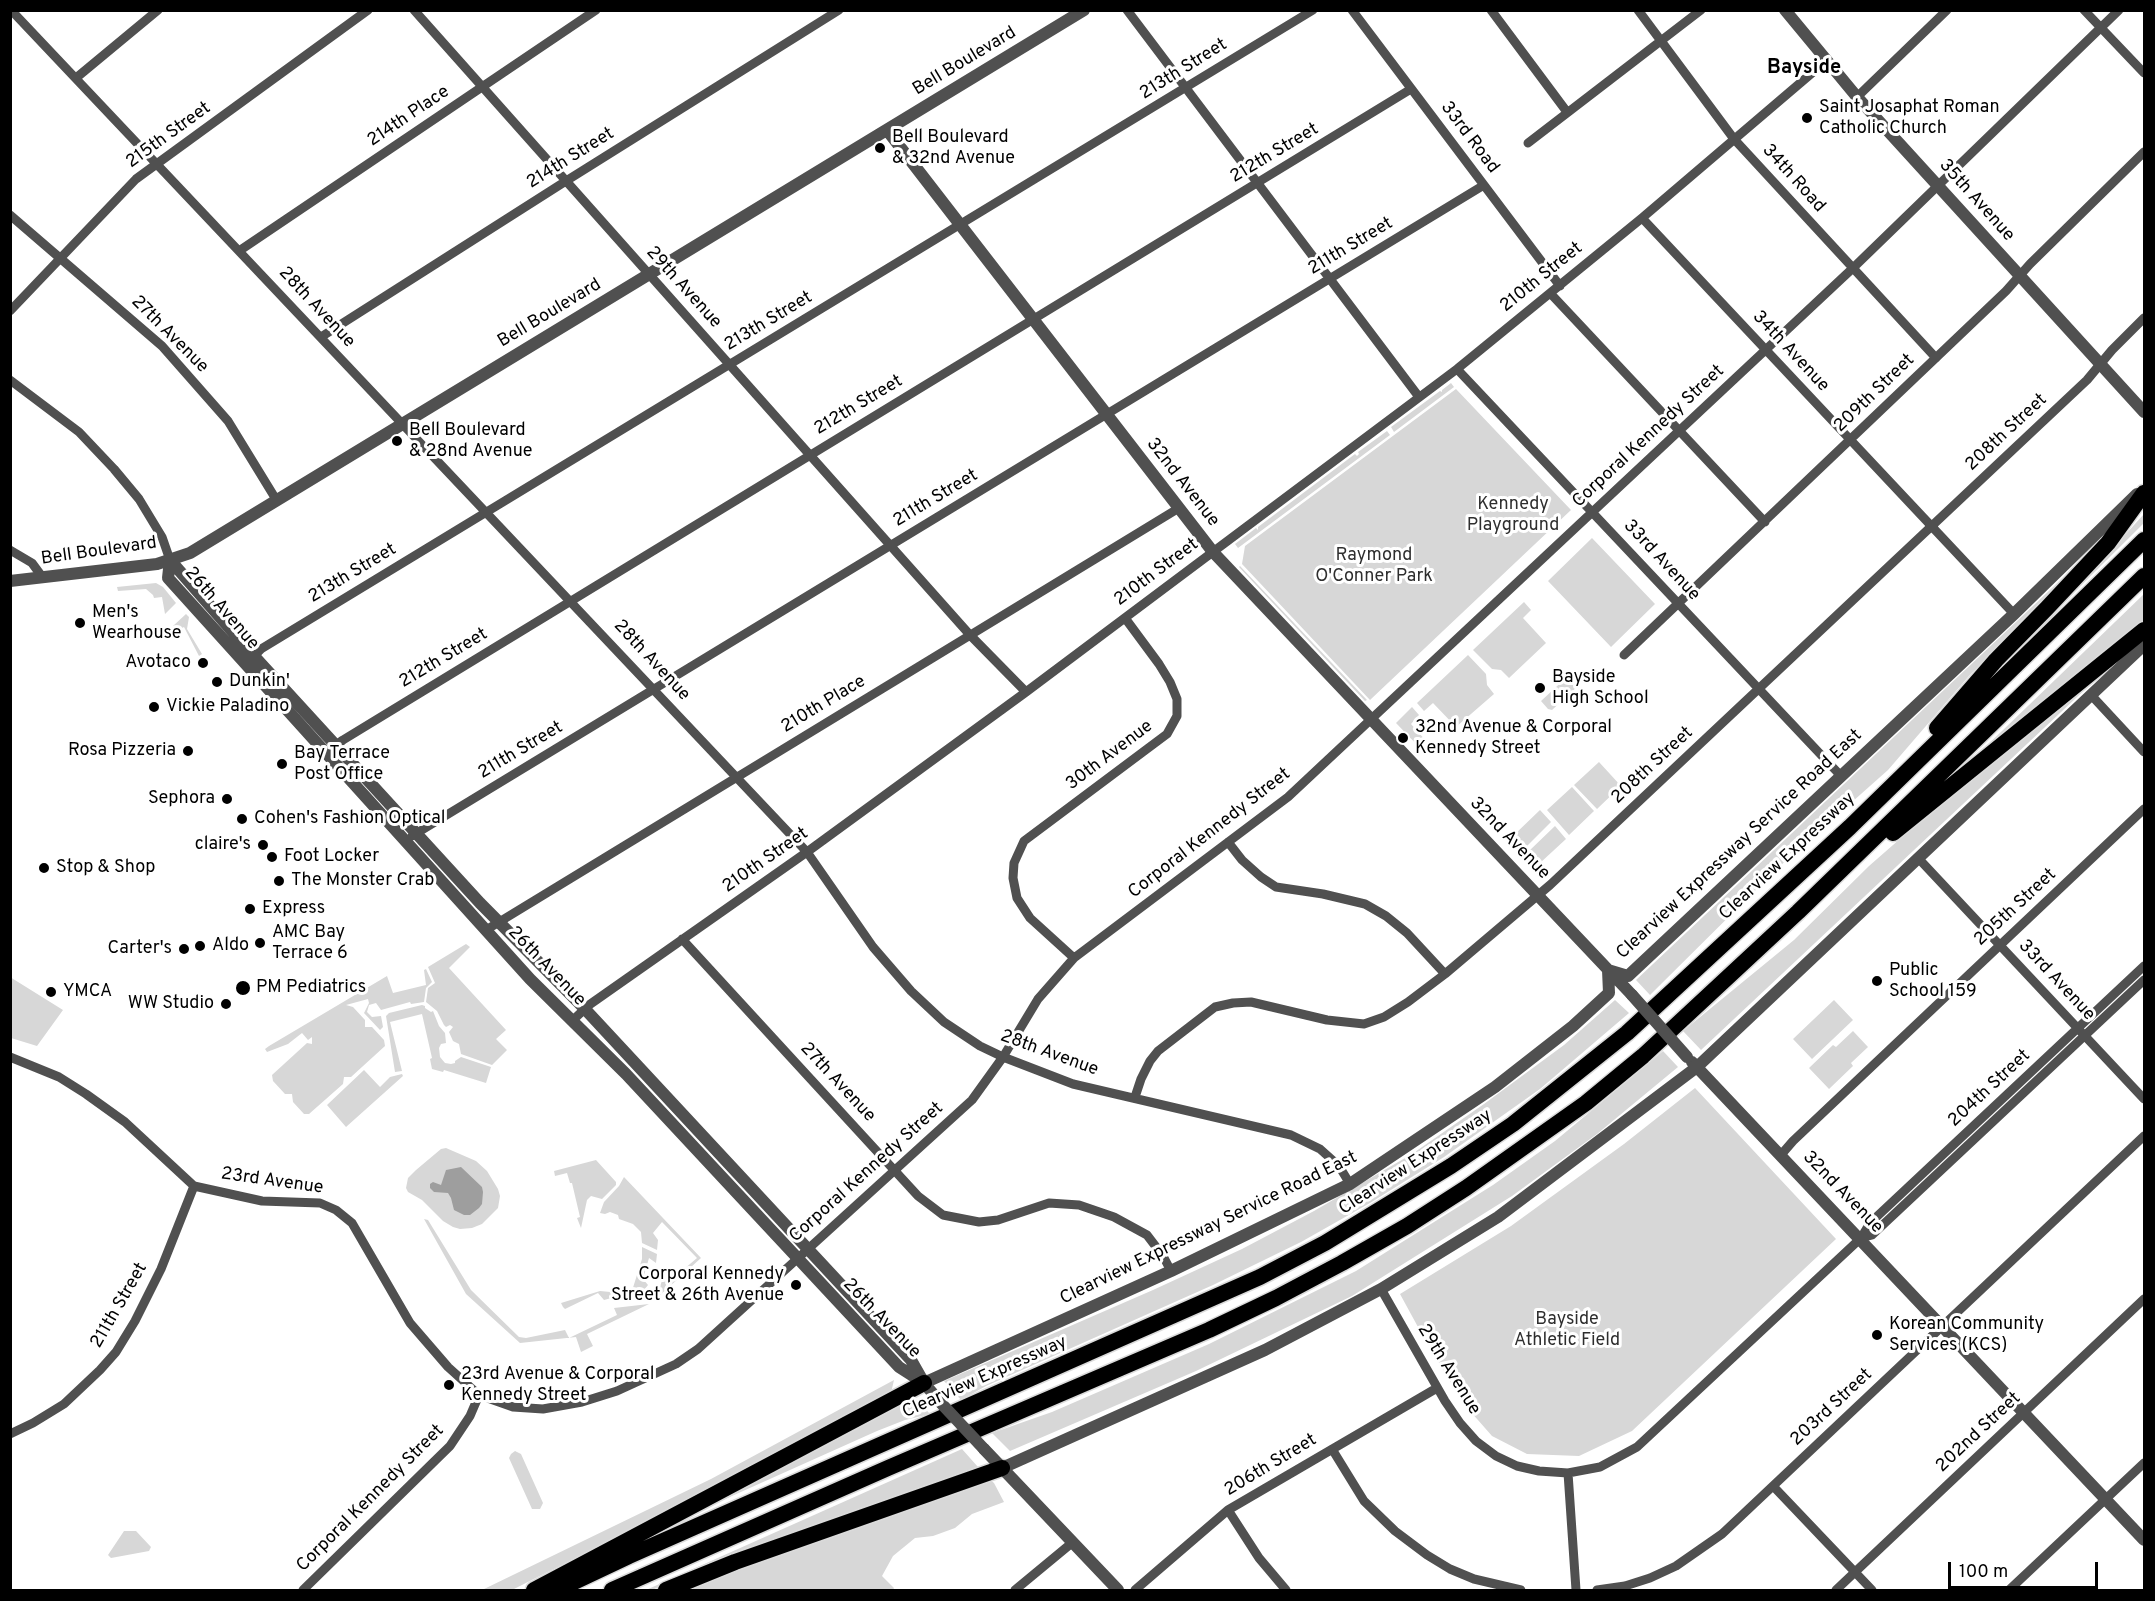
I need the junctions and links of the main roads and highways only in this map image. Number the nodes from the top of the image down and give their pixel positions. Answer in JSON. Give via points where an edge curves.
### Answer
{"nodes":[{"id":1,"x":2145,"y":493,"type":"edge"},
{"id":2,"x":2145,"y":540,"type":"edge"},
{"id":3,"x":2145,"y":576,"type":"edge"},
{"id":4,"x":2145,"y":630,"type":"edge"},
{"id":5,"x":1850,"y":827,"type":"junction"},
{"id":6,"x":1798,"y":912,"type":"junction"},
{"id":7,"x":924,"y":1383,"type":"road end"},
{"id":8,"x":1002,"y":1468,"type":"road end"},
{"id":9,"x":534,"y":1590,"type":"edge"},
{"id":10,"x":557,"y":1590,"type":"edge"},
{"id":11,"x":612,"y":1590,"type":"edge"},
{"id":12,"x":666,"y":1590,"type":"edge"}],
"edges":[{"from":1,"to":5,"type":"highway","via":[[2108,543],[1996,660]]},
{"from":2,"to":5,"type":"highway","name":"Clearview Expressway"},
{"from":3,"to":6,"type":"highway"},
{"from":4,"to":6,"type":"highway"},
{"from":5,"to":10,"type":"highway","name":"Clearview Expressway","via":[[1619,1040],[1513,1124],[1325,1243],[1250,1282]]},
{"from":6,"to":11,"type":"highway","via":[[1643,1056],[1586,1103],[1398,1232],[1209,1330]]},
{"from":7,"to":9,"type":"highway"},
{"from":8,"to":12,"type":"highway"}]}
